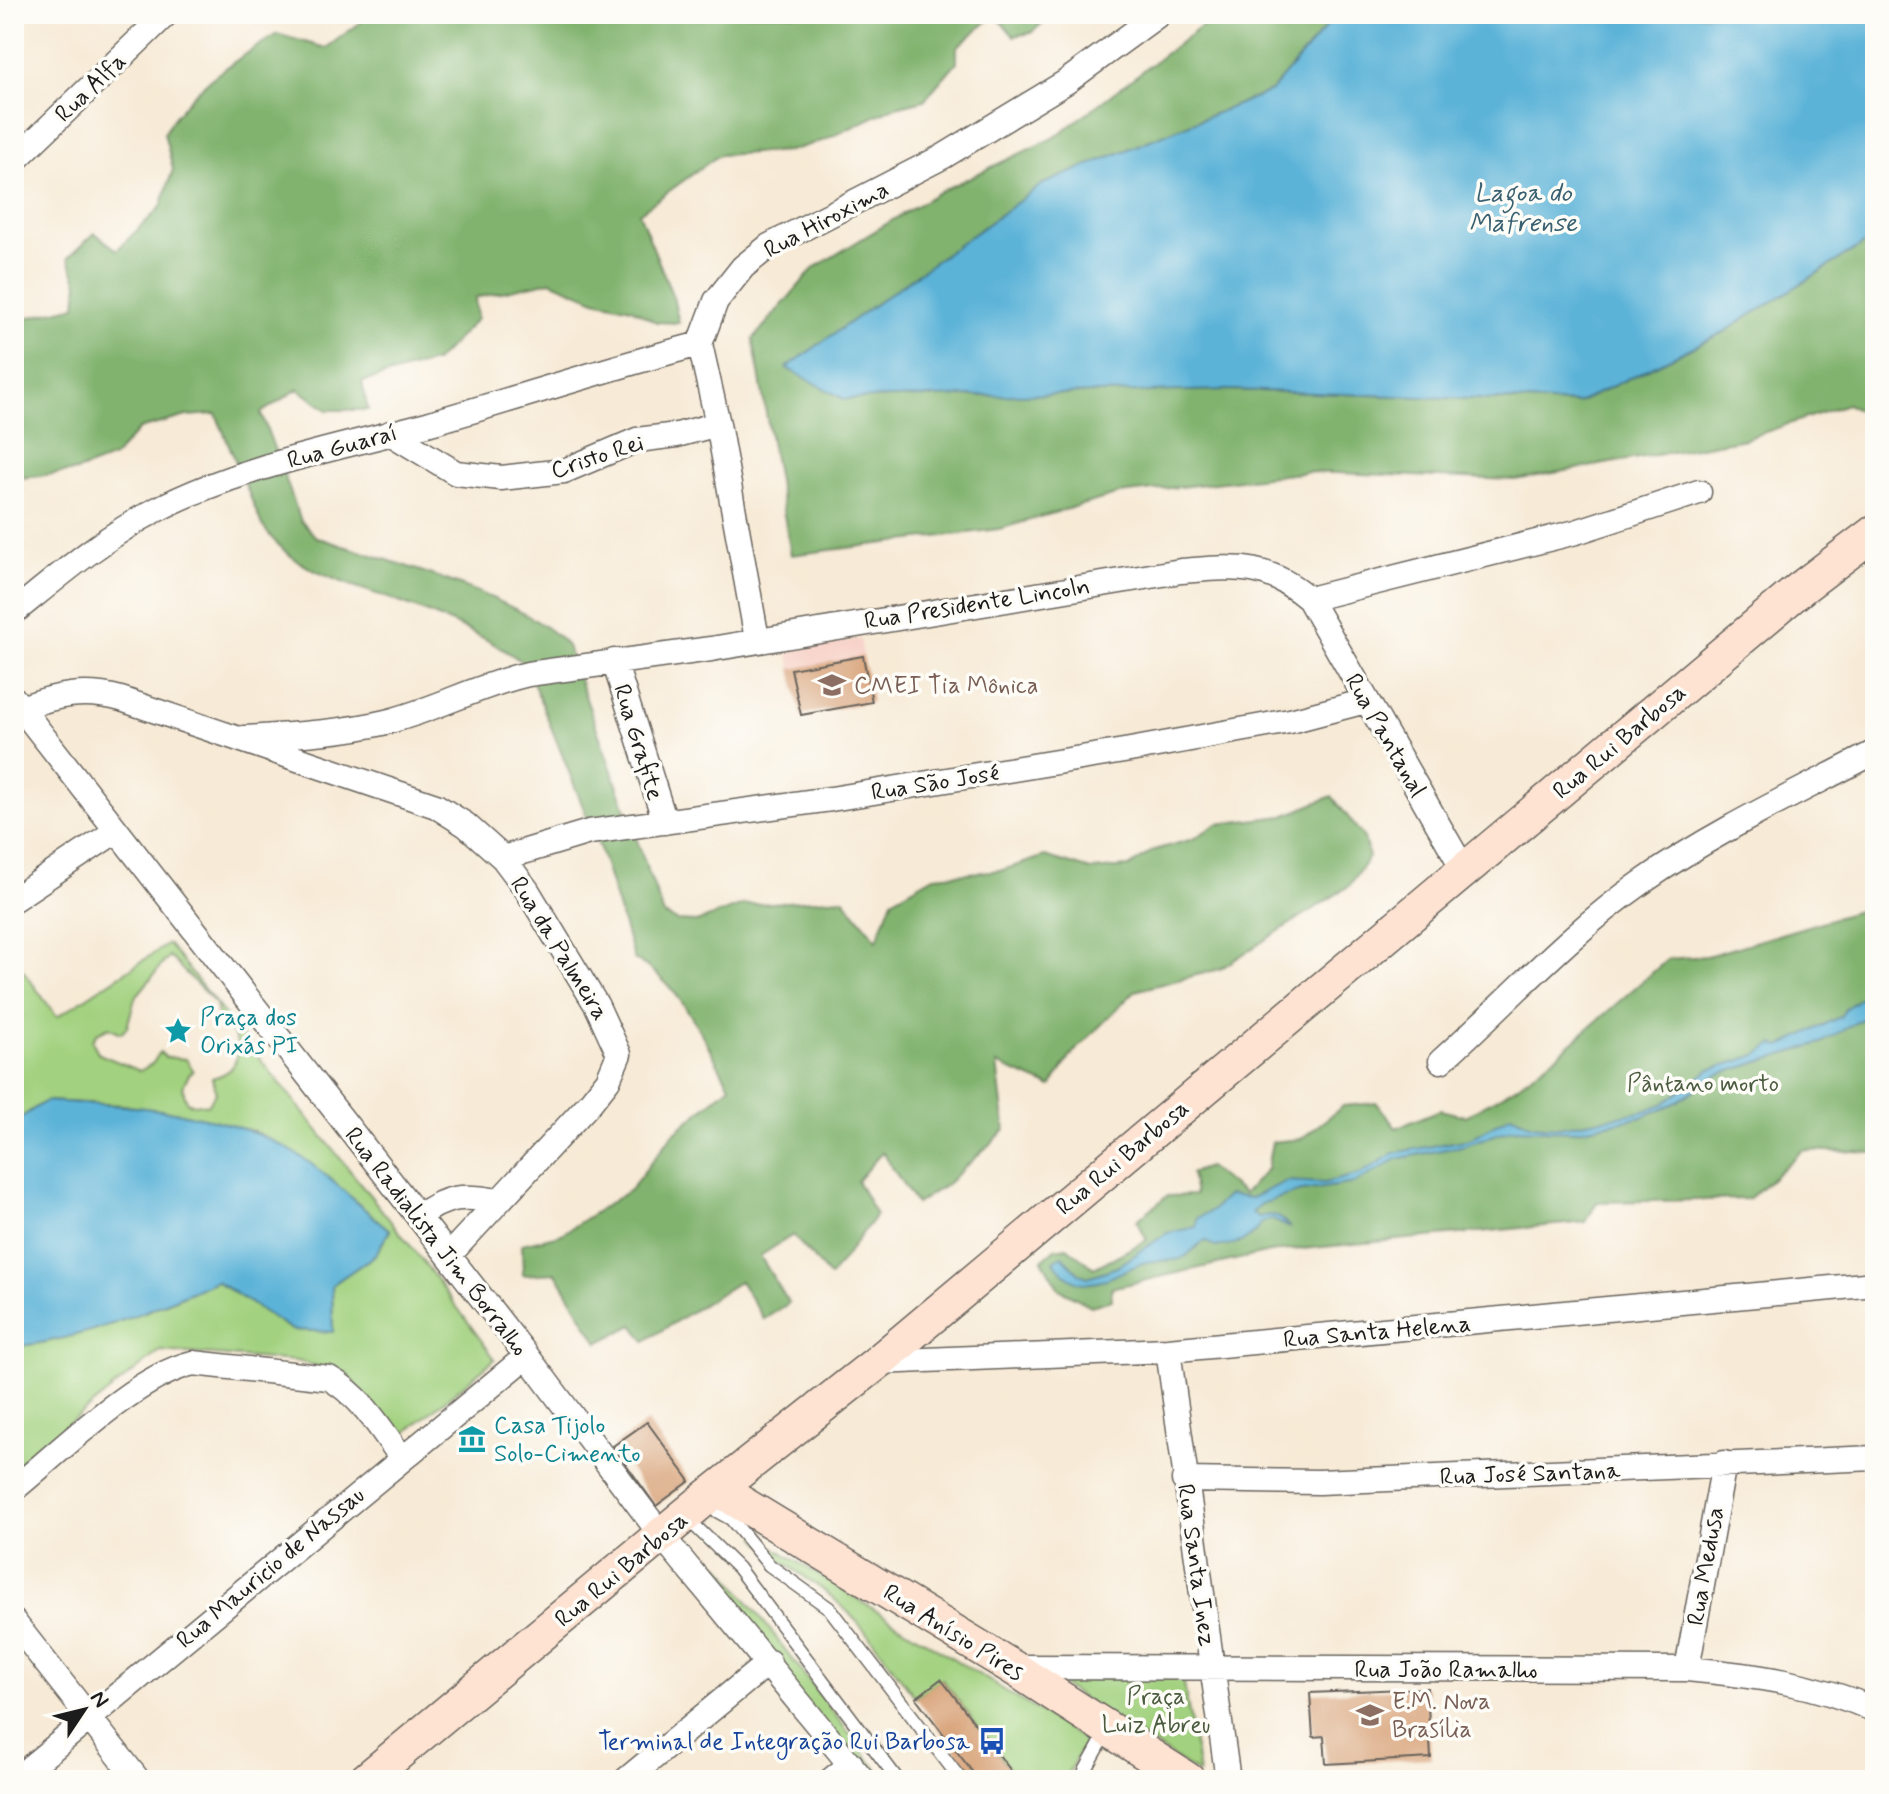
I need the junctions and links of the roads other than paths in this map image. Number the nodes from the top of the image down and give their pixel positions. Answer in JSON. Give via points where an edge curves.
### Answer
{"nodes":[{"id":1,"x":166,"y":14,"type":"edge"},
{"id":2,"x":1159,"y":14,"type":"edge"},
{"id":3,"x":14,"y":161,"type":"edge"},
{"id":4,"x":700,"y":344,"type":"junction"},
{"id":5,"x":718,"y":424,"type":"junction"},
{"id":6,"x":390,"y":433,"type":"junction"},
{"id":7,"x":1699,"y":492,"type":"dead end"},
{"id":8,"x":1875,"y":532,"type":"edge"},
{"id":9,"x":1309,"y":599,"type":"junction"},
{"id":10,"x":14,"y":612,"type":"edge"},
{"id":11,"x":757,"y":639,"type":"junction"},
{"id":12,"x":614,"y":661,"type":"junction"},
{"id":13,"x":1366,"y":701,"type":"junction"},
{"id":14,"x":18,"y":704,"type":"edge"},
{"id":15,"x":244,"y":738,"type":"junction"},
{"id":16,"x":1875,"y":752,"type":"edge"},
{"id":17,"x":665,"y":822,"type":"junction"},
{"id":18,"x":116,"y":831,"type":"junction"},
{"id":19,"x":503,"y":858,"type":"junction"},
{"id":20,"x":1464,"y":870,"type":"junction"},
{"id":21,"x":14,"y":899,"type":"edge"},
{"id":22,"x":1441,"y":1061,"type":"dead end"},
{"id":23,"x":498,"y":1201,"type":"junction"},
{"id":24,"x":418,"y":1217,"type":"junction"},
{"id":25,"x":449,"y":1255,"type":"junction"},
{"id":26,"x":1875,"y":1284,"type":"edge"},
{"id":27,"x":1168,"y":1350,"type":"junction"},
{"id":28,"x":527,"y":1356,"type":"junction"},
{"id":29,"x":878,"y":1362,"type":"junction"},
{"id":30,"x":401,"y":1457,"type":"junction"},
{"id":31,"x":1875,"y":1458,"type":"edge"},
{"id":32,"x":1724,"y":1463,"type":"junction"},
{"id":33,"x":1184,"y":1480,"type":"junction"},
{"id":34,"x":14,"y":1489,"type":"edge"},
{"id":35,"x":708,"y":1512,"type":"junction"},
{"id":36,"x":14,"y":1622,"type":"edge"},
{"id":37,"x":769,"y":1662,"type":"junction"},
{"id":38,"x":1012,"y":1667,"type":"junction"},
{"id":39,"x":1211,"y":1667,"type":"junction"},
{"id":40,"x":1687,"y":1669,"type":"junction"},
{"id":41,"x":1875,"y":1710,"type":"edge"},
{"id":42,"x":89,"y":1718,"type":"junction"},
{"id":43,"x":1108,"y":1729,"type":"junction"},
{"id":44,"x":857,"y":1772,"type":"edge"},
{"id":45,"x":15,"y":1780,"type":"edge"},
{"id":46,"x":138,"y":1780,"type":"edge"},
{"id":47,"x":366,"y":1780,"type":"edge"},
{"id":48,"x":626,"y":1780,"type":"edge"},
{"id":49,"x":831,"y":1780,"type":"edge"},
{"id":50,"x":898,"y":1780,"type":"edge"},
{"id":51,"x":961,"y":1780,"type":"edge"},
{"id":52,"x":1080,"y":1780,"type":"edge"},
{"id":53,"x":1188,"y":1780,"type":"edge"},
{"id":54,"x":1228,"y":1780,"type":"edge"}],
"edges":[{"from":1,"to":3,"type":"street","name":"Rua Alfa"},
{"from":2,"to":4,"type":"street","name":"Rua Hiroxima","via":[[1066,82],[944,156],[769,246],[730,282],[705,322]]},
{"from":4,"to":5,"type":"street"},
{"from":4,"to":6,"type":"street","name":"Rua Guaraí"},
{"from":5,"to":6,"type":"street","name":"Cristo Rei","via":[[637,440],[564,471],[501,478],[456,473]]},
{"from":5,"to":11,"type":"street"},
{"from":6,"to":10,"type":"street","name":"Rua Guaraí","via":[[301,455],[158,509],[98,545]]},
{"from":7,"to":9,"type":"street","via":[[1576,532]]},
{"from":8,"to":20,"type":"street","name":"Rua Rui Barbosa"},
{"from":9,"to":11,"type":"street","name":"Rua Presidente Lincoln","via":[[1274,574],[1256,569],[1197,570]]},
{"from":9,"to":13,"type":"street","name":"Rua Pantanal"},
{"from":11,"to":12,"type":"street","name":"Rua Presidente Lincoln"},
{"from":12,"to":15,"type":"street","name":"Rua Presidente Lincoln","via":[[498,681],[389,721]]},
{"from":12,"to":17,"type":"street","name":"Rua Grafite"},
{"from":13,"to":17,"type":"street","name":"Rua São José","via":[[1290,721],[1130,750]]},
{"from":13,"to":20,"type":"street","name":"Rua Pantanal"},
{"from":14,"to":15,"type":"street","name":"Rua da Palmeira","via":[[92,693]]},
{"from":14,"to":18,"type":"street","name":"Rua Radialista Jim Borralho"},
{"from":15,"to":19,"type":"street","name":"Rua da Palmeira","via":[[436,806]]},
{"from":16,"to":22,"type":"street","via":[[1639,884],[1563,946]]},
{"from":17,"to":19,"type":"street","name":"Rua São José","via":[[589,832]]},
{"from":18,"to":21,"type":"street"},
{"from":18,"to":24,"type":"street","name":"Rua Radialista Jim Borralho"},
{"from":19,"to":23,"type":"street","name":"Rua da Palmeira","via":[[597,1006],[619,1054],[589,1104]]},
{"from":20,"to":29,"type":"street","name":"Rua Rui Barbosa"},
{"from":23,"to":24,"type":"street","via":[[453,1196]]},
{"from":23,"to":25,"type":"street","name":"Rua da Palmeira"},
{"from":24,"to":25,"type":"street","name":"Rua Radialista Jim Borralho"},
{"from":25,"to":28,"type":"street","name":"Rua Radialista Jim Borralho"},
{"from":26,"to":27,"type":"street","name":"Rua Santa Helena"},
{"from":27,"to":29,"type":"street","name":"Rua Santa Helena"},
{"from":27,"to":33,"type":"street","name":"Rua Santa Inez"},
{"from":28,"to":30,"type":"street","name":"Rua Mauricio de Nassau"},
{"from":28,"to":35,"type":"street","name":"Rua Radialista Jim Borralho"},
{"from":29,"to":35,"type":"street","name":"Rua Rui Barbosa"},
{"from":30,"to":34,"type":"street","via":[[364,1406],[329,1378],[193,1363],[173,1368],[133,1393]]},
{"from":30,"to":42,"type":"street","name":"Rua Mauricio de Nassau"},
{"from":31,"to":32,"type":"street","name":"Rua José Santana"},
{"from":32,"to":33,"type":"street","name":"Rua José Santana","via":[[1319,1482]]},
{"from":32,"to":40,"type":"street","name":"Rua Medusa"},
{"from":33,"to":39,"type":"street","name":"Rua Santa Inez"},
{"from":35,"to":37,"type":"street","name":"Rua Radialista Jim Borralho"},
{"from":35,"to":38,"type":"street","name":"Rua Anísio Pires"},
{"from":35,"to":47,"type":"street","name":"Rua Rui Barbosa"},
{"from":35,"to":50,"type":"lane","via":[[738,1568]]},
{"from":35,"to":51,"type":"lane","via":[[829,1608]]},
{"from":36,"to":42,"type":"street"},
{"from":37,"to":44,"type":"street","name":"Rua Radialista Jim Borralho"},
{"from":37,"to":48,"type":"street"},
{"from":38,"to":39,"type":"street","name":"Rua João Ramalho"},
{"from":38,"to":43,"type":"street","name":"Rua Anísio Pires"},
{"from":39,"to":40,"type":"street","name":"Rua João Ramalho"},
{"from":39,"to":54,"type":"street","name":"Rua Santa Inez"},
{"from":40,"to":41,"type":"street","name":"Rua João Ramalho","via":[[1811,1687]]},
{"from":42,"to":45,"type":"street","name":"Rua Mauricio de Nassau"},
{"from":42,"to":46,"type":"street"},
{"from":43,"to":52,"type":"lane"},
{"from":43,"to":53,"type":"street","name":"Rua Anísio Pires"},
{"from":44,"to":49,"type":"street"}]}
